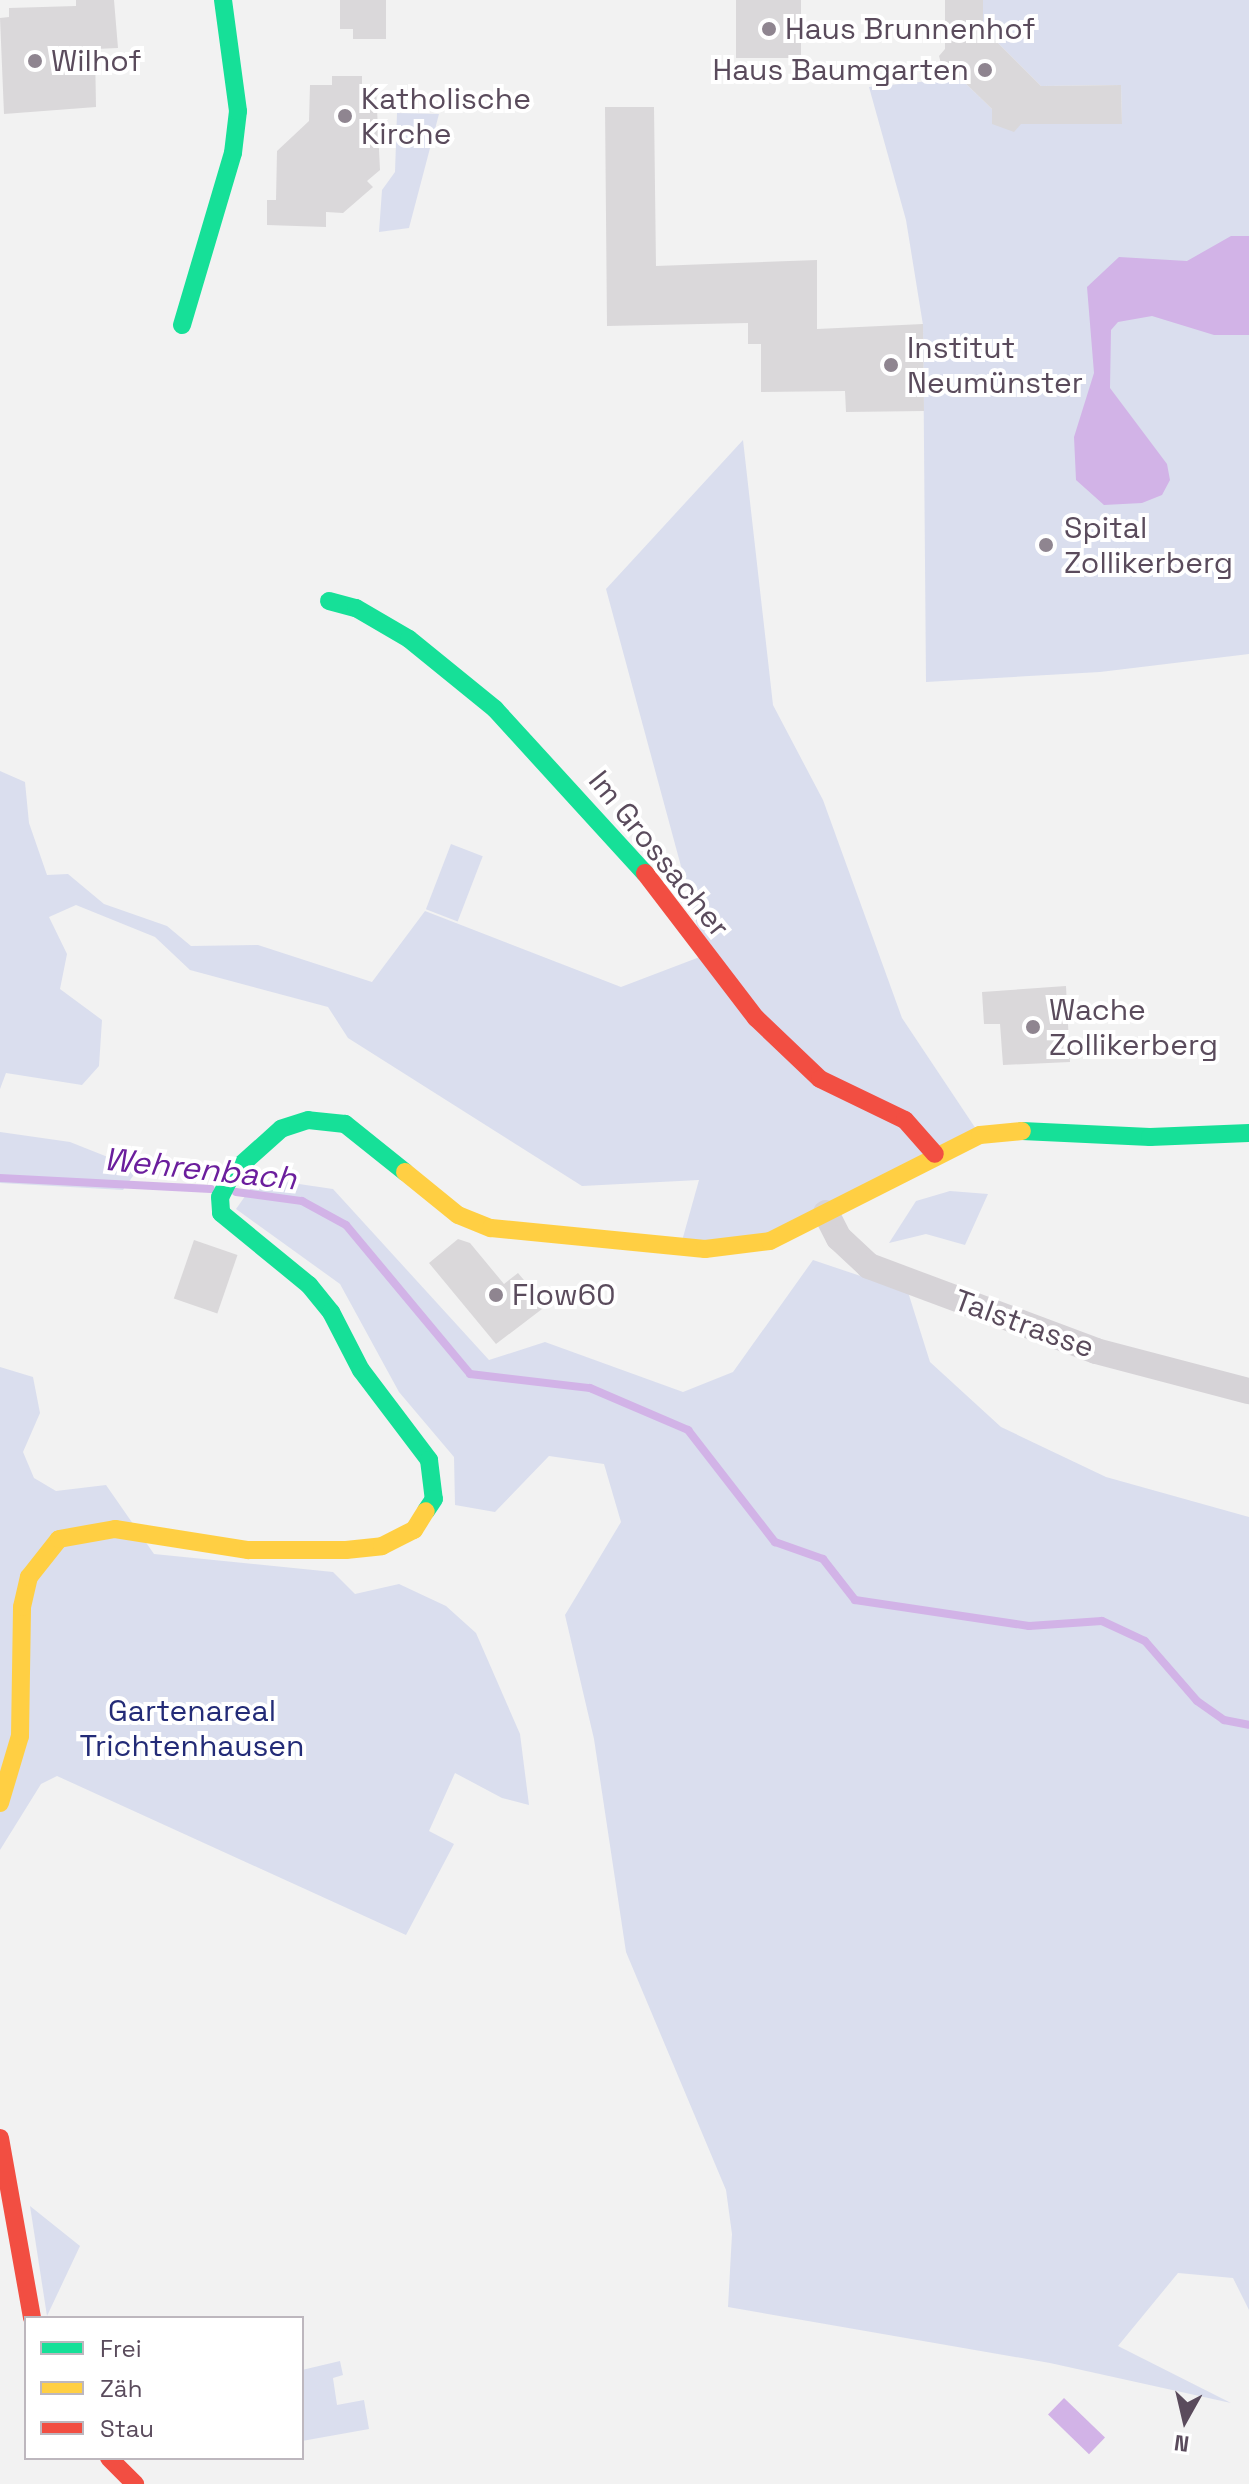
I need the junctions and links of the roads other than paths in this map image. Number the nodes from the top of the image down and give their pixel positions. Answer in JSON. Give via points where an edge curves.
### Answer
{"nodes":[{"id":1,"x":223,"y":0,"type":"edge"},
{"id":2,"x":182,"y":325,"type":"dead end"},
{"id":3,"x":329,"y":601,"type":"dead end"},
{"id":4,"x":1249,"y":1133,"type":"edge"},
{"id":5,"x":935,"y":1154,"type":"junction"},
{"id":6,"x":826,"y":1213,"type":"junction"},
{"id":7,"x":1249,"y":1391,"type":"edge"},
{"id":8,"x":0,"y":1803,"type":"edge"},
{"id":9,"x":0,"y":2138,"type":"edge"},
{"id":10,"x":32,"y":2316,"type":"edge"},
{"id":11,"x":111,"y":2460,"type":"edge"},
{"id":12,"x":135,"y":2484,"type":"edge"}],
"edges":[{"from":1,"to":2,"type":"street","via":[[238,111],[233,153]]},
{"from":3,"to":5,"type":"street","name":"Im Grossacher","via":[[356,608],[409,639],[495,709],[633,857],[756,1018],[820,1079],[905,1120]]},
{"from":4,"to":5,"type":"street","via":[[1005,1130]]},
{"from":5,"to":6,"type":"street"},
{"from":6,"to":7,"type":"street","name":"Talstrasse","via":[[839,1238],[869,1266],[1096,1351]]},
{"from":6,"to":8,"type":"street","via":[[770,1241],[705,1249],[491,1228],[458,1215],[366,1137],[328,1120],[281,1129],[233,1172],[220,1197],[231,1227],[293,1271],[331,1312],[361,1370],[429,1460],[434,1499],[407,1535],[346,1550],[248,1550],[115,1529],[59,1539],[29,1577],[22,1607],[20,1736]]},
{"from":9,"to":10,"type":"street"},
{"from":11,"to":12,"type":"street"}]}
